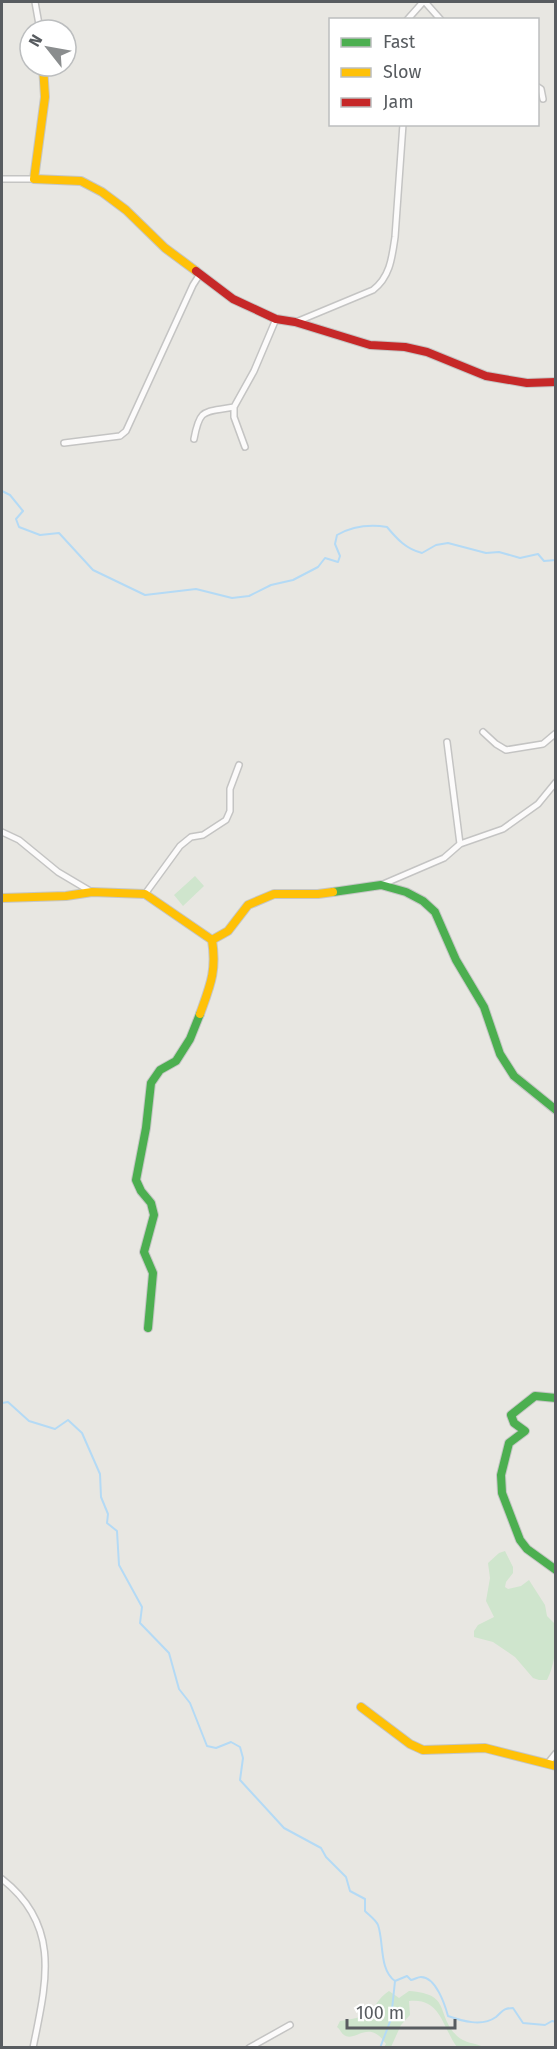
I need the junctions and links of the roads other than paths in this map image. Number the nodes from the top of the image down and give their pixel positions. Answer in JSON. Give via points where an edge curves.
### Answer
{"nodes":[{"id":1,"x":35,"y":2,"type":"edge"},
{"id":2,"x":424,"y":2,"type":"edge"},
{"id":3,"x":38,"y":18,"type":"edge"},
{"id":4,"x":409,"y":18,"type":"edge"},
{"id":5,"x":439,"y":18,"type":"edge"},
{"id":6,"x":44,"y":78,"type":"edge"},
{"id":7,"x":539,"y":88,"type":"edge"},
{"id":8,"x":543,"y":99,"type":"dead end"},
{"id":9,"x":403,"y":126,"type":"edge"},
{"id":10,"x":2,"y":179,"type":"edge"},
{"id":11,"x":34,"y":179,"type":"junction"},
{"id":12,"x":200,"y":274,"type":"junction"},
{"id":13,"x":276,"y":319,"type":"junction"},
{"id":14,"x":296,"y":322,"type":"junction"},
{"id":15,"x":555,"y":382,"type":"edge"},
{"id":16,"x":234,"y":407,"type":"junction"},
{"id":17,"x":194,"y":439,"type":"dead end"},
{"id":18,"x":64,"y":443,"type":"dead end"},
{"id":19,"x":245,"y":447,"type":"dead end"},
{"id":20,"x":483,"y":732,"type":"dead end"},
{"id":21,"x":555,"y":733,"type":"edge"},
{"id":22,"x":447,"y":742,"type":"dead end"},
{"id":23,"x":239,"y":765,"type":"dead end"},
{"id":24,"x":555,"y":782,"type":"edge"},
{"id":25,"x":2,"y":832,"type":"edge"},
{"id":26,"x":460,"y":844,"type":"junction"},
{"id":27,"x":381,"y":885,"type":"junction"},
{"id":28,"x":92,"y":892,"type":"junction"},
{"id":29,"x":145,"y":894,"type":"junction"},
{"id":30,"x":2,"y":898,"type":"edge"},
{"id":31,"x":212,"y":940,"type":"junction"},
{"id":32,"x":555,"y":1110,"type":"edge"},
{"id":33,"x":148,"y":1328,"type":"dead end"},
{"id":34,"x":555,"y":1398,"type":"edge"},
{"id":35,"x":555,"y":1570,"type":"edge"},
{"id":36,"x":361,"y":1707,"type":"dead end"},
{"id":37,"x":555,"y":1753,"type":"edge"},
{"id":38,"x":552,"y":1764,"type":"edge"},
{"id":39,"x":2,"y":1879,"type":"edge"},
{"id":40,"x":290,"y":2025,"type":"dead end"},
{"id":41,"x":33,"y":2048,"type":"edge"},
{"id":42,"x":249,"y":2048,"type":"edge"}],
"edges":[{"from":1,"to":3,"type":"street"},
{"from":2,"to":4,"type":"street"},
{"from":2,"to":5,"type":"street"},
{"from":6,"to":11,"type":"street","via":[[45,97]]},
{"from":7,"to":8,"type":"street"},
{"from":9,"to":14,"type":"street","via":[[396,237],[383,283]]},
{"from":10,"to":11,"type":"street"},
{"from":11,"to":12,"type":"street","via":[[81,181],[102,192]]},
{"from":12,"to":13,"type":"street","via":[[233,299]]},
{"from":12,"to":18,"type":"street","via":[[126,431],[120,436]]},
{"from":13,"to":14,"type":"street"},
{"from":13,"to":16,"type":"street"},
{"from":14,"to":15,"type":"street","via":[[370,345],[427,352],[486,376]]},
{"from":16,"to":17,"type":"street","via":[[201,415]]},
{"from":16,"to":19,"type":"street"},
{"from":20,"to":21,"type":"street","via":[[506,750],[543,744]]},
{"from":22,"to":26,"type":"street"},
{"from":23,"to":29,"type":"street","via":[[226,820],[180,846]]},
{"from":24,"to":26,"type":"street","via":[[538,804],[503,829]]},
{"from":25,"to":28,"type":"street"},
{"from":26,"to":27,"type":"street","via":[[444,858]]},
{"from":27,"to":31,"type":"street","via":[[318,894],[274,894],[248,905],[228,931]]},
{"from":27,"to":32,"type":"street","via":[[406,892],[435,912],[456,960],[484,1007],[500,1054],[514,1076]]},
{"from":28,"to":29,"type":"street"},
{"from":28,"to":30,"type":"street"},
{"from":29,"to":31,"type":"street"},
{"from":31,"to":33,"type":"street","via":[[213,979],[190,1039],[176,1061],[160,1070],[151,1083],[136,1180],[154,1215],[144,1252],[153,1273]]},
{"from":34,"to":35,"type":"street","via":[[535,1396],[511,1415],[514,1423],[525,1431],[509,1443],[501,1475],[502,1493],[520,1540]]},
{"from":36,"to":38,"type":"street","via":[[423,1750],[485,1748]]},
{"from":37,"to":38,"type":"street"},
{"from":39,"to":41,"type":"street","via":[[35,1917],[46,1956]]},
{"from":40,"to":42,"type":"street"}]}
